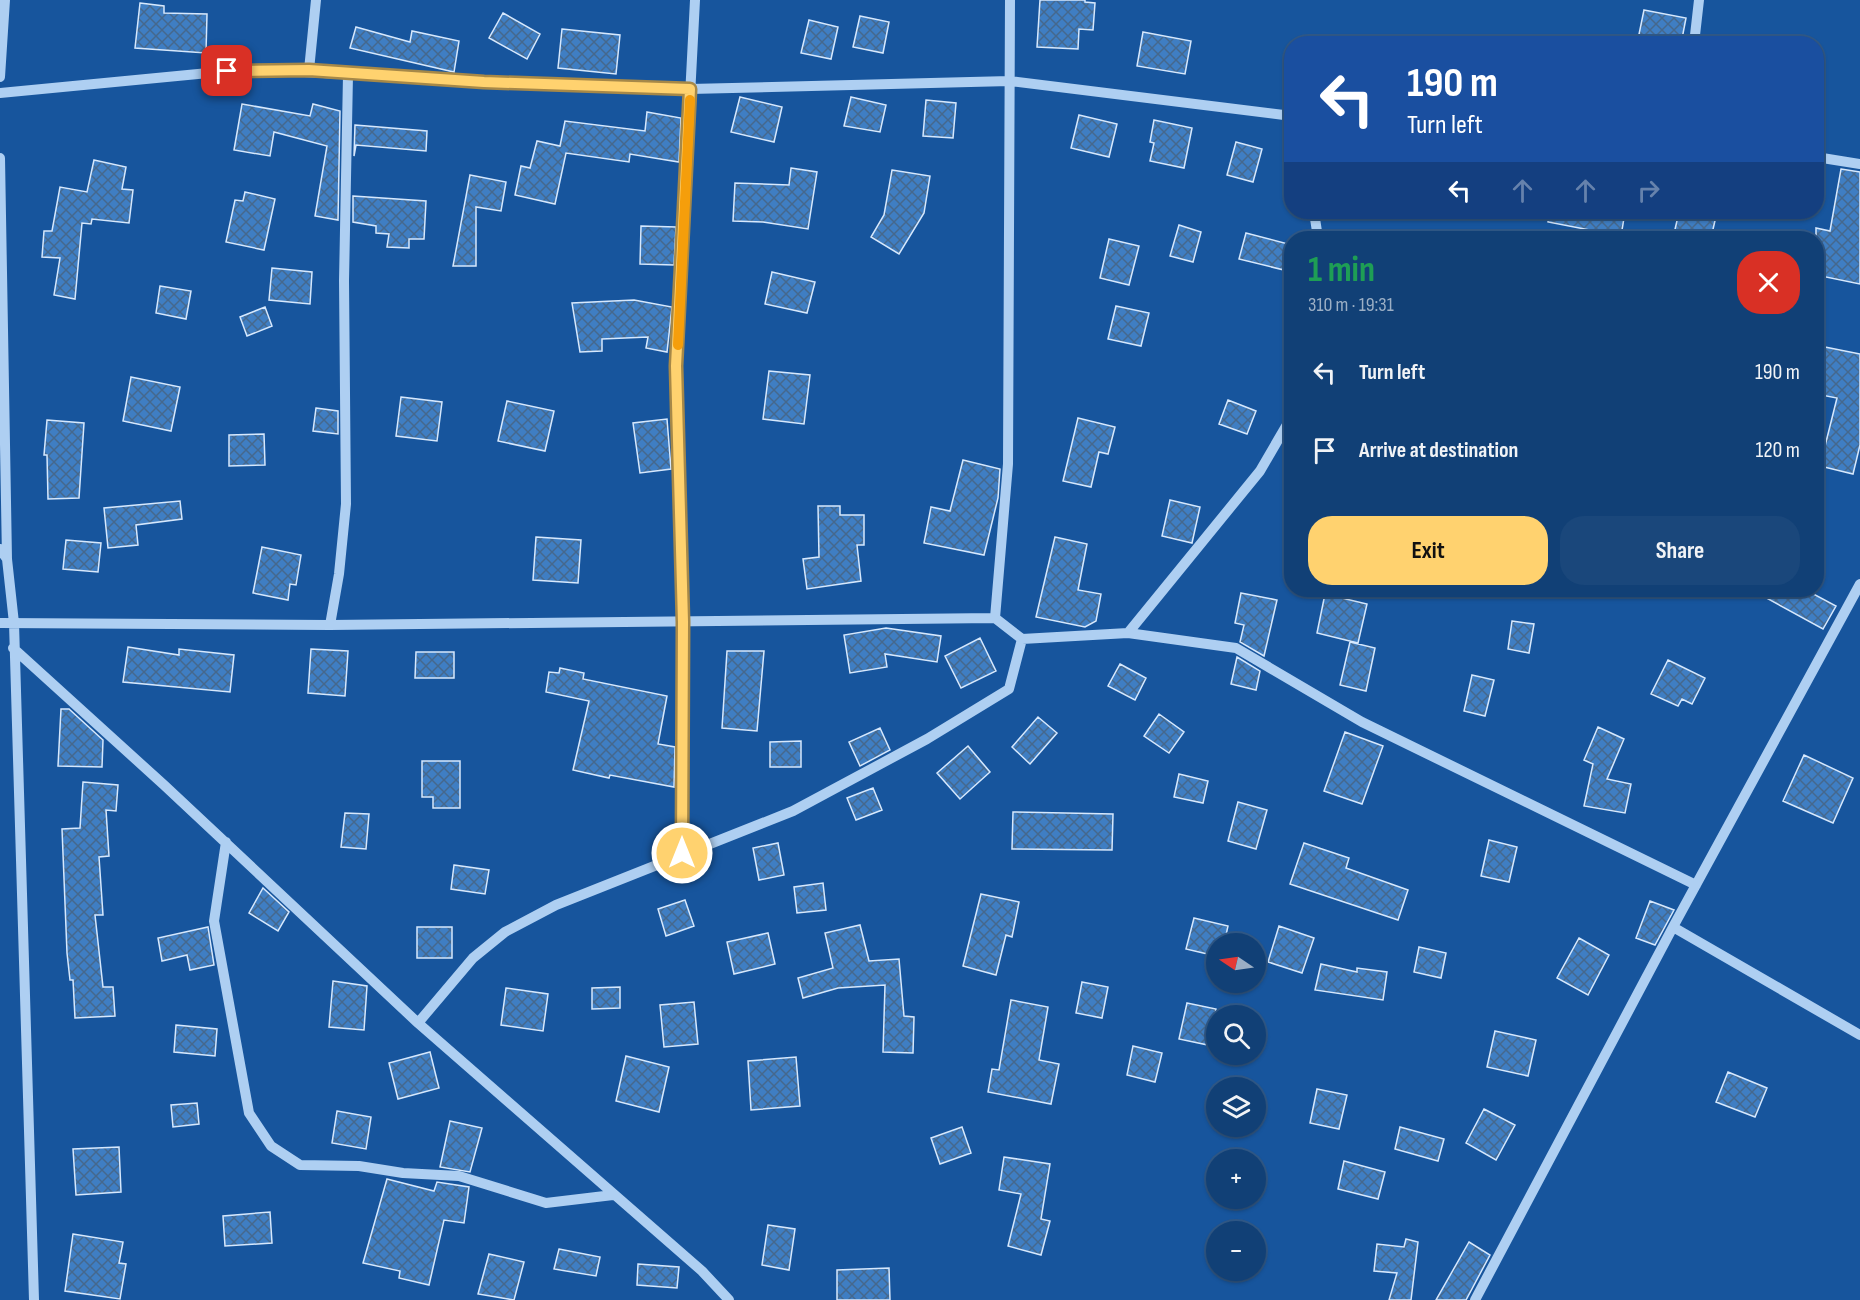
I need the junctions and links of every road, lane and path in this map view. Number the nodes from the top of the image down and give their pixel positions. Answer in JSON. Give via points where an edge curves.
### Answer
{"nodes":[{"id":1,"x":5,"y":0,"type":"edge"},
{"id":2,"x":316,"y":0,"type":"edge"},
{"id":3,"x":695,"y":0,"type":"edge"},
{"id":4,"x":1010,"y":0,"type":"edge"},
{"id":5,"x":1699,"y":0,"type":"edge"},
{"id":6,"x":1695,"y":36,"type":"edge"},
{"id":7,"x":309,"y":70,"type":"junction"},
{"id":8,"x":348,"y":75,"type":"junction"},
{"id":9,"x":0,"y":77,"type":"edge"},
{"id":10,"x":1010,"y":81,"type":"junction"},
{"id":11,"x":690,"y":89,"type":"junction"},
{"id":12,"x":0,"y":93,"type":"edge"},
{"id":13,"x":1284,"y":115,"type":"edge"},
{"id":14,"x":0,"y":158,"type":"edge"},
{"id":15,"x":1824,"y":158,"type":"edge"},
{"id":16,"x":1860,"y":164,"type":"edge"},
{"id":17,"x":1284,"y":430,"type":"edge"},
{"id":18,"x":0,"y":549,"type":"edge"},
{"id":19,"x":7,"y":559,"type":"junction"},
{"id":20,"x":1860,"y":584,"type":"edge"},
{"id":21,"x":995,"y":618,"type":"junction"},
{"id":22,"x":683,"y":622,"type":"junction"},
{"id":23,"x":0,"y":623,"type":"edge"},
{"id":24,"x":14,"y":623,"type":"junction"},
{"id":25,"x":330,"y":625,"type":"junction"},
{"id":26,"x":1128,"y":633,"type":"junction"},
{"id":27,"x":1022,"y":639,"type":"junction"},
{"id":28,"x":14,"y":648,"type":"junction"},
{"id":29,"x":226,"y":842,"type":"junction"},
{"id":30,"x":682,"y":853,"type":"junction"},
{"id":31,"x":1696,"y":885,"type":"junction"},
{"id":32,"x":1673,"y":927,"type":"junction"},
{"id":33,"x":418,"y":1023,"type":"junction"},
{"id":34,"x":1860,"y":1035,"type":"edge"},
{"id":35,"x":613,"y":1195,"type":"junction"},
{"id":36,"x":34,"y":1300,"type":"edge"},
{"id":37,"x":729,"y":1300,"type":"edge"},
{"id":38,"x":1475,"y":1300,"type":"edge"}],
"edges":[{"from":1,"to":9,"type":"street"},
{"from":2,"to":7,"type":"street"},
{"from":3,"to":11,"type":"street"},
{"from":4,"to":10,"type":"street"},
{"from":5,"to":6,"type":"street"},
{"from":7,"to":8,"type":"street"},
{"from":7,"to":12,"type":"street","via":[[250,69]]},
{"from":8,"to":11,"type":"street"},
{"from":8,"to":25,"type":"street","via":[[344,281],[346,504]]},
{"from":10,"to":11,"type":"street"},
{"from":10,"to":13,"type":"street"},
{"from":10,"to":21,"type":"street","via":[[1008,464]]},
{"from":11,"to":22,"type":"street","via":[[676,366]]},
{"from":14,"to":19,"type":"street"},
{"from":15,"to":16,"type":"street"},
{"from":17,"to":26,"type":"street","via":[[1260,471]]},
{"from":18,"to":19,"type":"street"},
{"from":19,"to":24,"type":"street"},
{"from":20,"to":31,"type":"street"},
{"from":21,"to":22,"type":"street"},
{"from":21,"to":27,"type":"street"},
{"from":22,"to":25,"type":"street"},
{"from":22,"to":30,"type":"street"},
{"from":23,"to":24,"type":"street"},
{"from":24,"to":25,"type":"street"},
{"from":24,"to":28,"type":"street"},
{"from":26,"to":27,"type":"street"},
{"from":26,"to":31,"type":"street","via":[[1236,648],[1362,722]]},
{"from":27,"to":30,"type":"street","via":[[1009,689],[927,739],[793,811]]},
{"from":28,"to":29,"type":"street"},
{"from":28,"to":36,"type":"street"},
{"from":29,"to":33,"type":"street"},
{"from":29,"to":35,"type":"street","via":[[214,921],[249,1113],[271,1146],[300,1165],[359,1166],[459,1176],[546,1203]]},
{"from":30,"to":33,"type":"street","via":[[556,905],[505,933],[473,958]]},
{"from":31,"to":32,"type":"street"},
{"from":32,"to":34,"type":"street"},
{"from":32,"to":38,"type":"street"},
{"from":33,"to":35,"type":"street"},
{"from":35,"to":37,"type":"street","via":[[702,1271]]}]}
